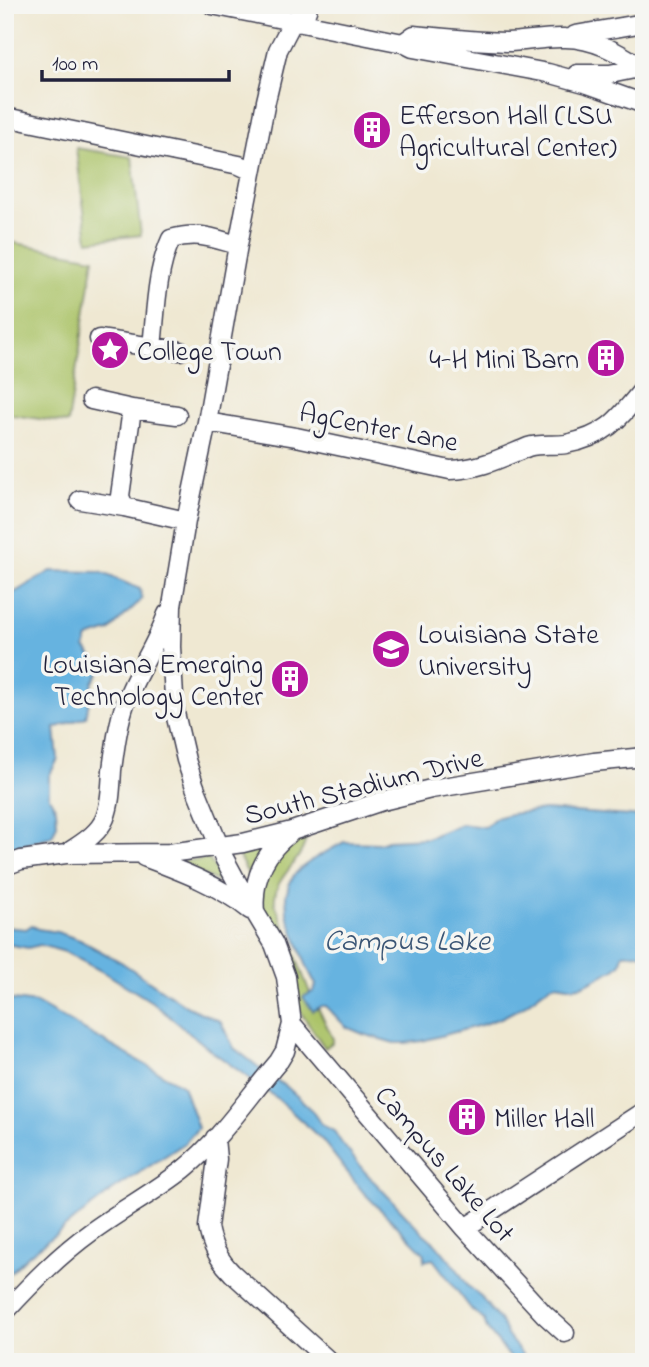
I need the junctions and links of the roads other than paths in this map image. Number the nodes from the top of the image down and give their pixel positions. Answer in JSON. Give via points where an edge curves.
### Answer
{"nodes":[{"id":1,"x":212,"y":5,"type":"edge"},
{"id":2,"x":282,"y":5,"type":"edge"},
{"id":3,"x":308,"y":5,"type":"edge"},
{"id":4,"x":293,"y":21,"type":"junction"},
{"id":5,"x":644,"y":23,"type":"edge"},
{"id":6,"x":564,"y":38,"type":"junction"},
{"id":7,"x":403,"y":43,"type":"junction"},
{"id":8,"x":643,"y":68,"type":"edge"},
{"id":9,"x":564,"y":76,"type":"junction"},
{"id":10,"x":644,"y":104,"type":"edge"},
{"id":11,"x":5,"y":117,"type":"edge"},
{"id":12,"x":252,"y":171,"type":"junction"},
{"id":13,"x":238,"y":245,"type":"junction"},
{"id":14,"x":99,"y":339,"type":"dead end"},
{"id":15,"x":152,"y":347,"type":"junction"},
{"id":16,"x":180,"y":351,"type":"dead end"},
{"id":17,"x":644,"y":388,"type":"edge"},
{"id":18,"x":91,"y":400,"type":"dead end"},
{"id":19,"x":132,"y":410,"type":"junction"},
{"id":20,"x":177,"y":415,"type":"dead end"},
{"id":21,"x":207,"y":422,"type":"junction"},
{"id":22,"x":80,"y":500,"type":"dead end"},
{"id":23,"x":124,"y":507,"type":"junction"},
{"id":24,"x":186,"y":521,"type":"junction"},
{"id":25,"x":175,"y":590,"type":"junction"},
{"id":26,"x":644,"y":757,"type":"edge"},
{"id":27,"x":292,"y":831,"type":"junction"},
{"id":28,"x":220,"y":846,"type":"junction"},
{"id":29,"x":66,"y":854,"type":"junction"},
{"id":30,"x":138,"y":854,"type":"junction"},
{"id":31,"x":5,"y":866,"type":"edge"},
{"id":32,"x":256,"y":915,"type":"junction"},
{"id":33,"x":292,"y":1024,"type":"junction"},
{"id":34,"x":644,"y":1111,"type":"edge"},
{"id":35,"x":215,"y":1138,"type":"junction"},
{"id":36,"x":465,"y":1228,"type":"junction"},
{"id":37,"x":5,"y":1312,"type":"edge"},
{"id":38,"x":565,"y":1333,"type":"dead end"},
{"id":39,"x":330,"y":1362,"type":"edge"}],
"edges":[{"from":1,"to":4,"type":"street"},
{"from":2,"to":4,"type":"street"},
{"from":3,"to":4,"type":"street"},
{"from":4,"to":7,"type":"street"},
{"from":4,"to":12,"type":"street","via":[[278,50]]},
{"from":5,"to":6,"type":"street"},
{"from":6,"to":7,"type":"street","via":[[507,42],[414,35]]},
{"from":6,"to":8,"type":"street","via":[[593,42]]},
{"from":7,"to":9,"type":"street"},
{"from":8,"to":9,"type":"street"},
{"from":9,"to":10,"type":"street"},
{"from":11,"to":12,"type":"street","via":[[239,164]]},
{"from":12,"to":13,"type":"street"},
{"from":13,"to":15,"type":"street","via":[[198,234],[171,239],[160,272]]},
{"from":13,"to":21,"type":"street"},
{"from":14,"to":15,"type":"street"},
{"from":15,"to":16,"type":"street"},
{"from":17,"to":21,"type":"street","name":"AgCenter Lane","via":[[618,418],[592,438],[532,446],[464,470]]},
{"from":18,"to":19,"type":"street"},
{"from":19,"to":20,"type":"street"},
{"from":19,"to":23,"type":"street","via":[[120,496]]},
{"from":21,"to":24,"type":"street"},
{"from":22,"to":23,"type":"street"},
{"from":23,"to":24,"type":"street"},
{"from":24,"to":25,"type":"street"},
{"from":25,"to":28,"type":"street","via":[[171,648],[175,713],[186,760]]},
{"from":25,"to":29,"type":"street","via":[[163,627],[126,700],[105,818],[92,835]]},
{"from":26,"to":27,"type":"street","name":"South Stadium Drive","via":[[430,789]]},
{"from":27,"to":28,"type":"street","name":"South Stadium Drive"},
{"from":27,"to":32,"type":"street","via":[[278,842],[259,870]]},
{"from":28,"to":30,"type":"street","name":"South Stadium Drive"},
{"from":28,"to":32,"type":"street"},
{"from":29,"to":30,"type":"street","name":"South Stadium Drive"},
{"from":29,"to":31,"type":"street","name":"South Stadium Drive"},
{"from":30,"to":32,"type":"street","via":[[200,879]]},
{"from":32,"to":33,"type":"street","via":[[282,965]]},
{"from":33,"to":35,"type":"street","via":[[279,1061]]},
{"from":33,"to":36,"type":"street","name":"Campus Lake Lot"},
{"from":34,"to":36,"type":"street"},
{"from":35,"to":37,"type":"street","via":[[184,1169],[52,1262]]},
{"from":35,"to":39,"type":"street","via":[[217,1159],[208,1227],[218,1257]]},
{"from":36,"to":38,"type":"street","name":"Campus Lake Lot"}]}
